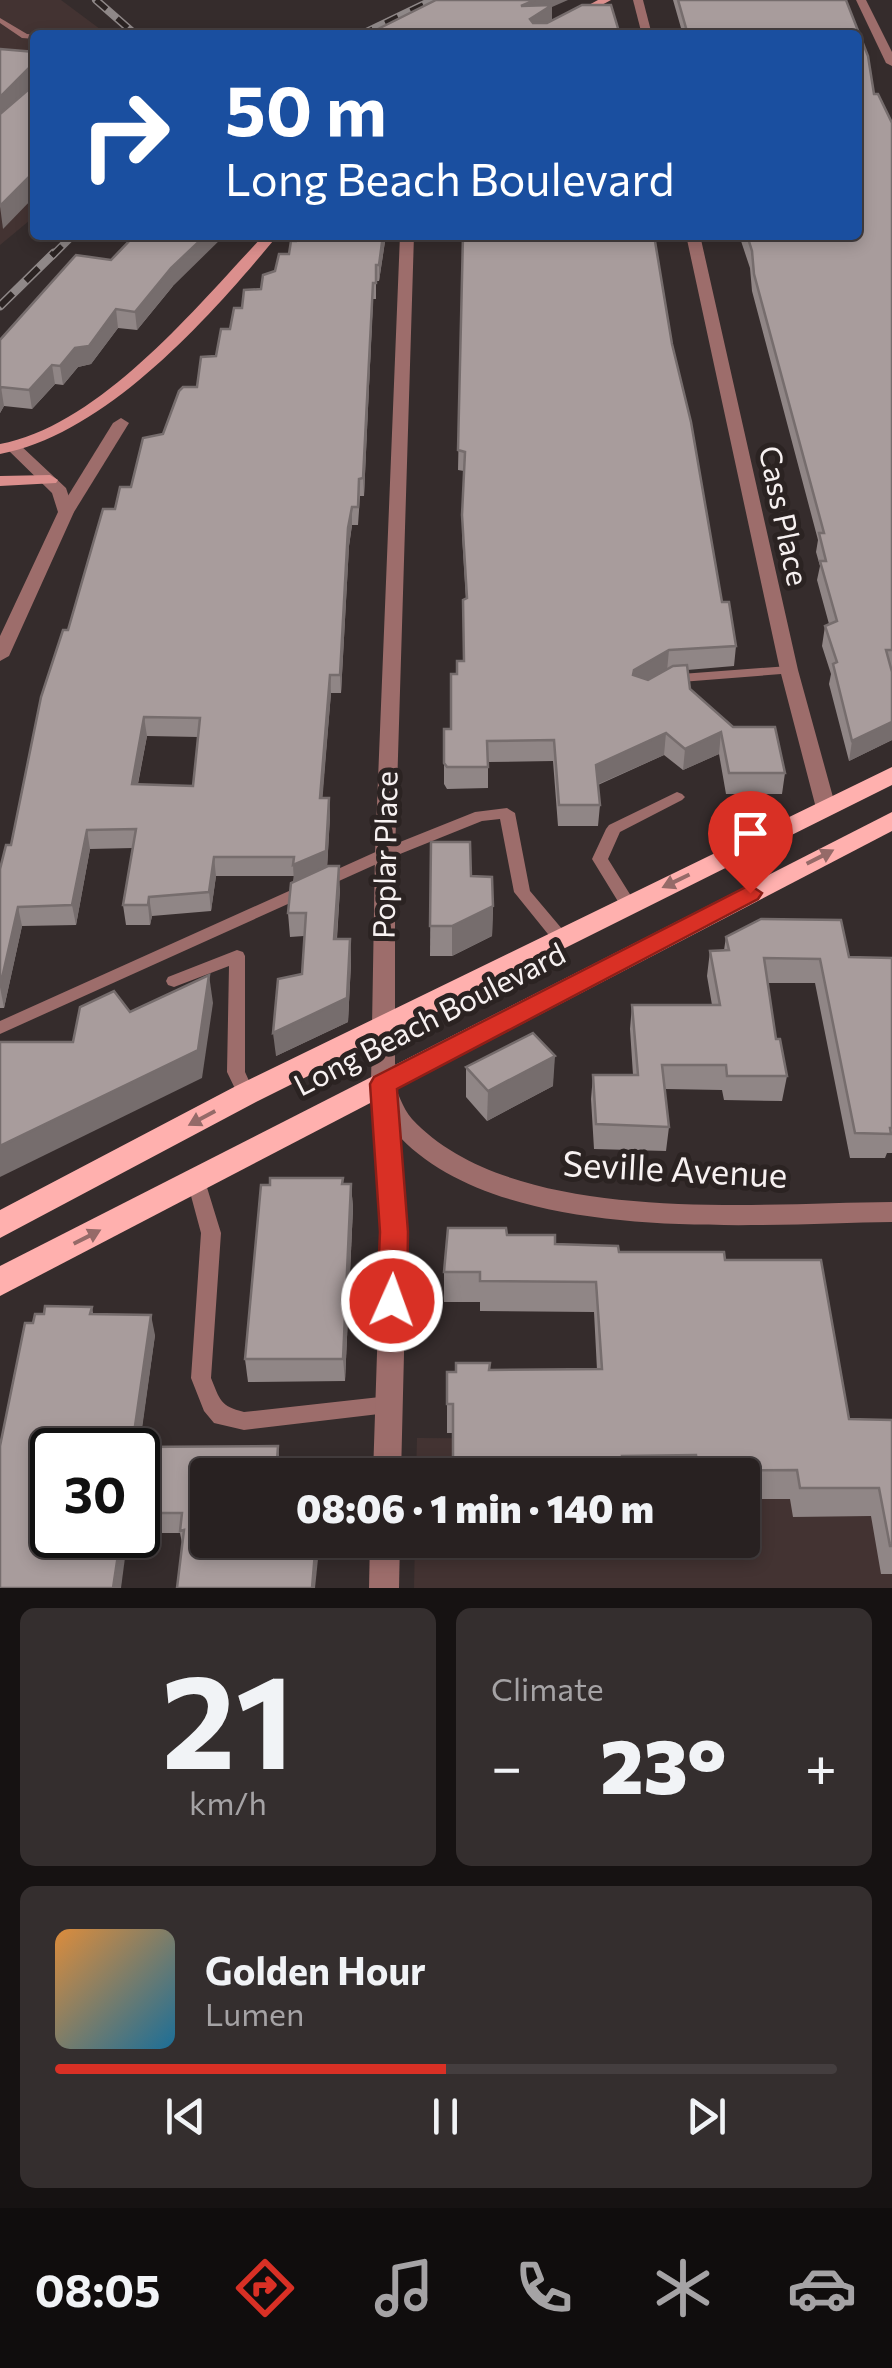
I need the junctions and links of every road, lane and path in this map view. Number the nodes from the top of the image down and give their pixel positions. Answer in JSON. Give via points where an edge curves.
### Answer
{"nodes":[{"id":1,"x":606,"y":0,"type":"edge"},
{"id":2,"x":638,"y":0,"type":"edge"},
{"id":3,"x":862,"y":0,"type":"edge"},
{"id":4,"x":2,"y":26,"type":"edge"},
{"id":5,"x":548,"y":30,"type":"edge"},
{"id":6,"x":646,"y":30,"type":"edge"},
{"id":7,"x":30,"y":35,"type":"edge"},
{"id":8,"x":892,"y":63,"type":"edge"},
{"id":9,"x":266,"y":240,"type":"edge"},
{"id":10,"x":406,"y":240,"type":"edge"},
{"id":11,"x":694,"y":240,"type":"edge"},
{"id":12,"x":121,"y":423,"type":"dead end"},
{"id":13,"x":4,"y":452,"type":"edge"},
{"id":14,"x":50,"y":480,"type":"junction"},
{"id":15,"x":0,"y":481,"type":"edge"},
{"id":16,"x":66,"y":512,"type":"junction"},
{"id":17,"x":0,"y":656,"type":"edge"},
{"id":18,"x":789,"y":670,"type":"junction"},
{"id":19,"x":654,"y":687,"type":"edge"},
{"id":20,"x":892,"y":775,"type":"edge"},
{"id":21,"x":676,"y":797,"type":"dead end"},
{"id":22,"x":826,"y":808,"type":"junction"},
{"id":23,"x":892,"y":820,"type":"edge"},
{"id":24,"x":384,"y":854,"type":"junction"},
{"id":25,"x":628,"y":904,"type":"junction"},
{"id":26,"x":562,"y":940,"type":"junction"},
{"id":27,"x":174,"y":981,"type":"dead end"},
{"id":28,"x":383,"y":1027,"type":"junction"},
{"id":29,"x":0,"y":1028,"type":"edge"},
{"id":30,"x":384,"y":1084,"type":"junction"},
{"id":31,"x":246,"y":1094,"type":"junction"},
{"id":32,"x":196,"y":1180,"type":"junction"},
{"id":33,"x":892,"y":1212,"type":"edge"},
{"id":34,"x":0,"y":1225,"type":"edge"},
{"id":35,"x":0,"y":1282,"type":"edge"},
{"id":36,"x":389,"y":1405,"type":"junction"},
{"id":37,"x":387,"y":1458,"type":"edge"},
{"id":38,"x":385,"y":1558,"type":"edge"},
{"id":39,"x":384,"y":1588,"type":"edge"}],
"edges":[{"from":1,"to":5,"type":"main road"},
{"from":2,"to":6,"type":"street"},
{"from":3,"to":8,"type":"street"},
{"from":4,"to":7,"type":"lane"},
{"from":9,"to":13,"type":"main road","via":[[138,376],[85,414]]},
{"from":10,"to":24,"type":"street","name":"Poplar Place"},
{"from":11,"to":18,"type":"street","name":"Cass Place"},
{"from":12,"to":16,"type":"street"},
{"from":13,"to":14,"type":"street"},
{"from":14,"to":15,"type":"main road"},
{"from":14,"to":16,"type":"street"},
{"from":16,"to":17,"type":"street"},
{"from":18,"to":19,"type":"lane","via":[[703,674]]},
{"from":18,"to":22,"type":"street","name":"Cass Place"},
{"from":20,"to":22,"type":"main road","name":"Long Beach Boulevard"},
{"from":21,"to":25,"type":"lane","via":[[614,829],[600,859]]},
{"from":22,"to":25,"type":"main road","name":"Long Beach Boulevard","one_way":true},
{"from":30,"to":23,"type":"main road","name":"Long Beach Boulevard","one_way":true},
{"from":24,"to":26,"type":"lane","via":[[507,812],[522,892]]},
{"from":24,"to":28,"type":"street","name":"Poplar Place"},
{"from":24,"to":29,"type":"lane"},
{"from":25,"to":26,"type":"main road","name":"Long Beach Boulevard"},
{"from":26,"to":28,"type":"main road","name":"Long Beach Boulevard"},
{"from":27,"to":31,"type":"lane","via":[[237,956],[236,1072]]},
{"from":28,"to":30,"type":"street","name":"Poplar Place"},
{"from":28,"to":31,"type":"main road","name":"Long Beach Boulevard"},
{"from":30,"to":32,"type":"main road","name":"Long Beach Boulevard"},
{"from":30,"to":33,"type":"street","name":"Seville Avenue","via":[[401,1124],[460,1172],[500,1189],[628,1210]]},
{"from":30,"to":36,"type":"street","name":"Poplar Place","via":[[394,1232]]},
{"from":31,"to":34,"type":"main road","name":"Long Beach Boulevard","one_way":true},
{"from":35,"to":32,"type":"main road","name":"Long Beach Boulevard","one_way":true},
{"from":32,"to":36,"type":"lane","via":[[211,1232],[202,1378],[221,1416],[244,1421]]},
{"from":36,"to":37,"type":"street","name":"Poplar Place"},
{"from":38,"to":39,"type":"street"}]}
